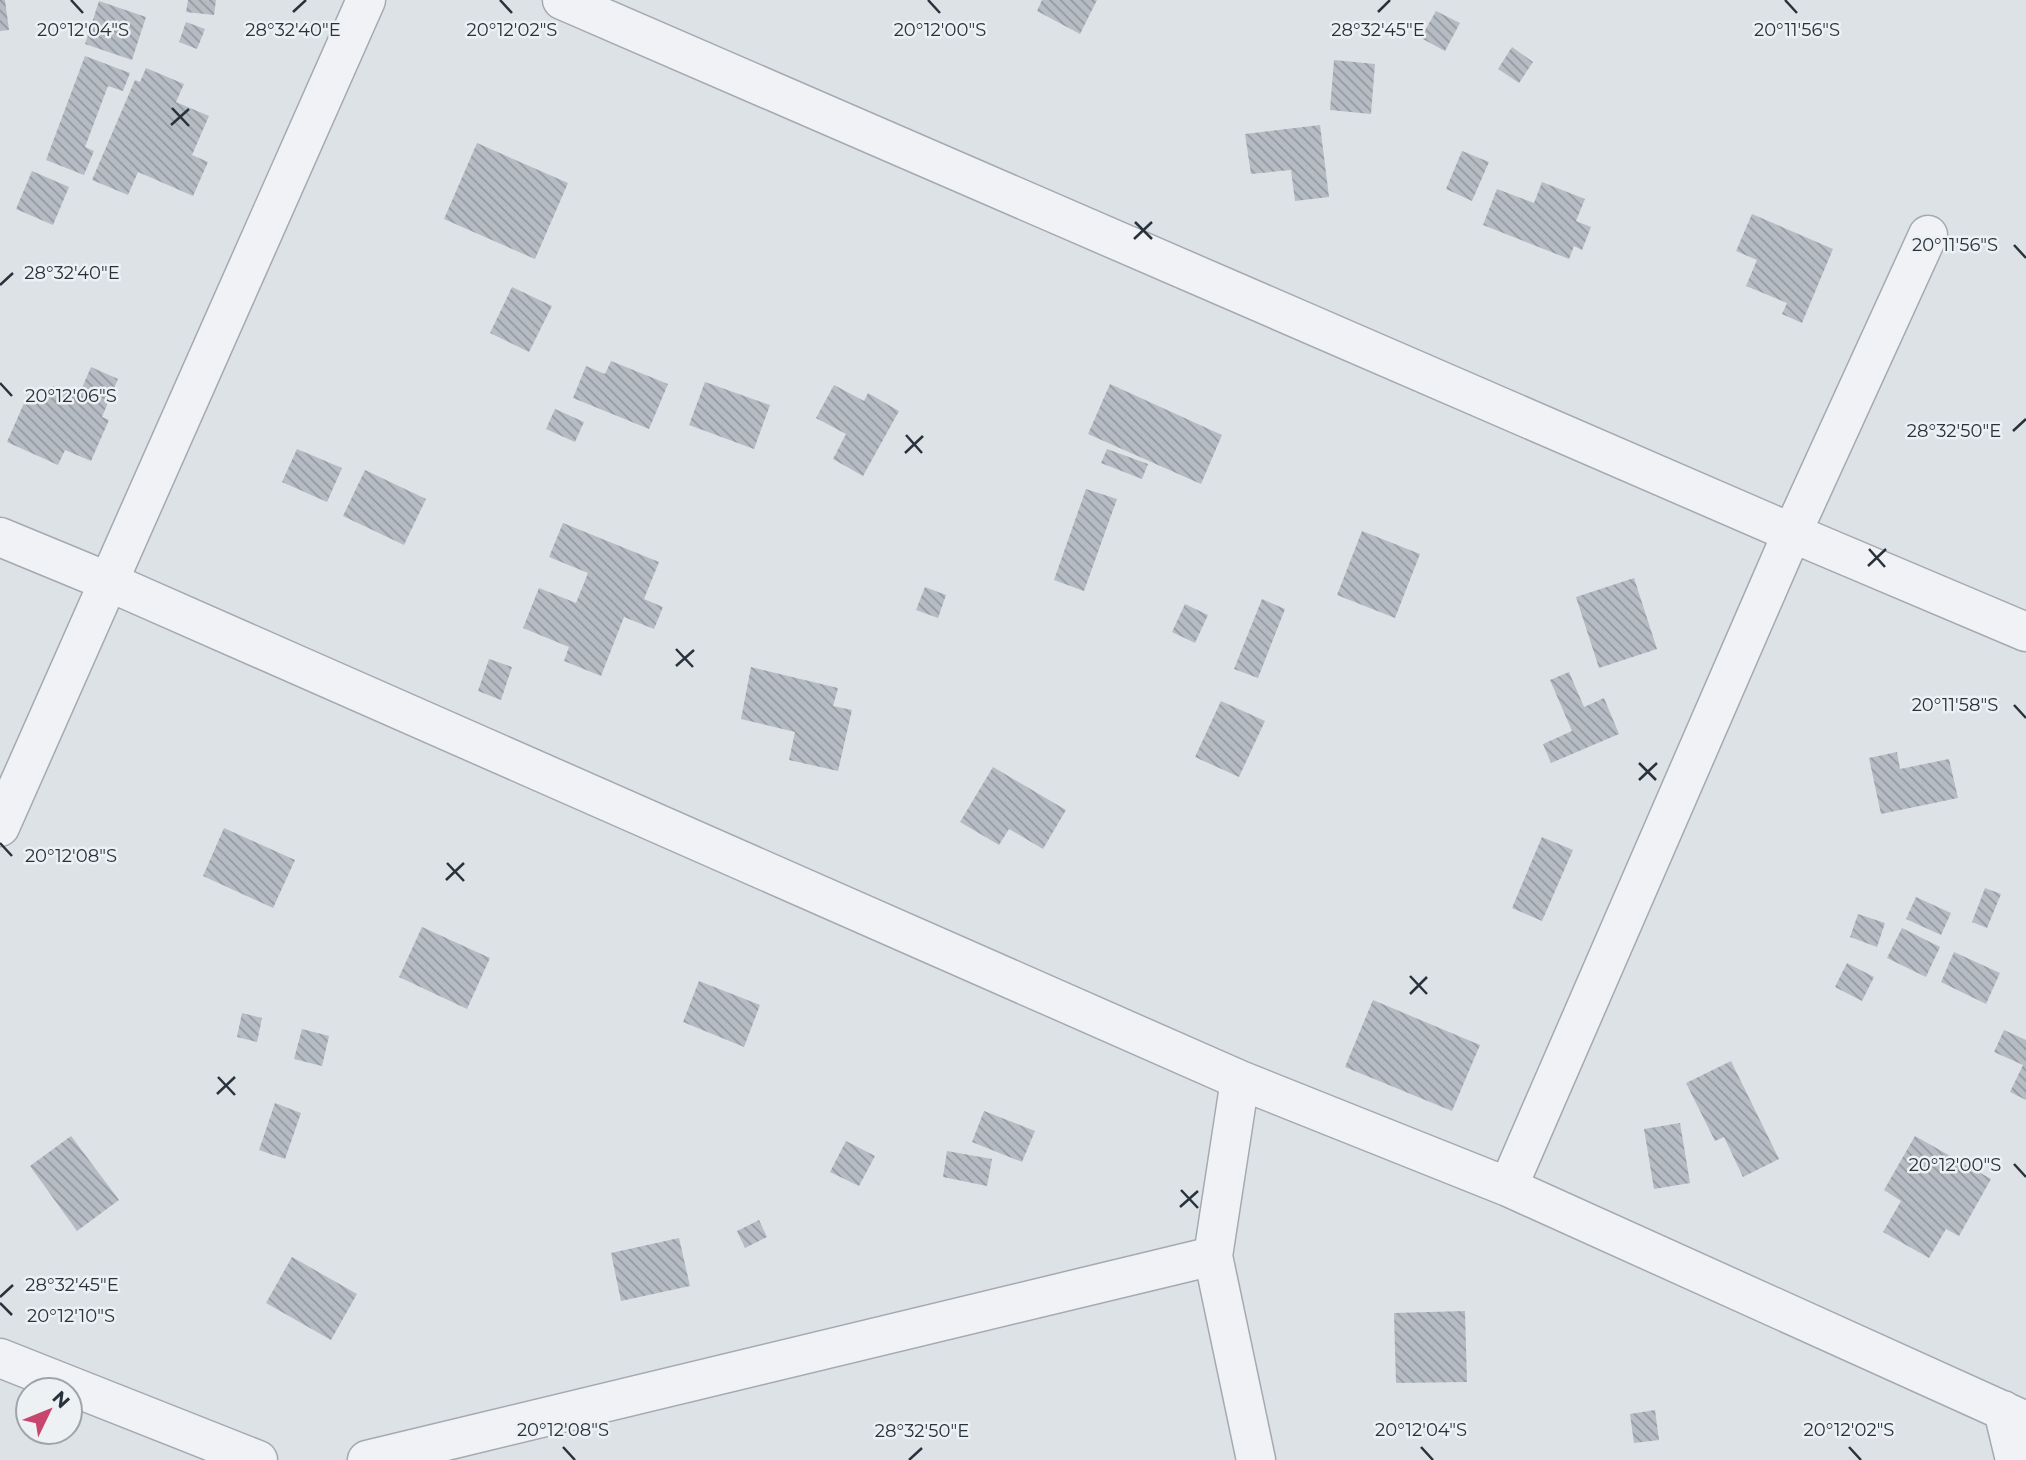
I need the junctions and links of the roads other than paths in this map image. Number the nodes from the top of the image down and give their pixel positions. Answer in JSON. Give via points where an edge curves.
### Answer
{"nodes":[{"id":1,"x":366,"y":0,"type":"edge"},
{"id":2,"x":562,"y":0,"type":"edge"},
{"id":3,"x":1928,"y":235,"type":"dead end"},
{"id":4,"x":1792,"y":533,"type":"junction"},
{"id":5,"x":0,"y":537,"type":"edge"},
{"id":6,"x":109,"y":582,"type":"junction"},
{"id":7,"x":2026,"y":632,"type":"edge"},
{"id":8,"x":0,"y":827,"type":"edge"},
{"id":9,"x":1240,"y":1080,"type":"junction"},
{"id":10,"x":1508,"y":1187,"type":"junction"},
{"id":11,"x":1213,"y":1256,"type":"junction"},
{"id":12,"x":0,"y":1358,"type":"edge"},
{"id":13,"x":2014,"y":1415,"type":"edge"},
{"id":14,"x":258,"y":1460,"type":"edge"},
{"id":15,"x":367,"y":1460,"type":"edge"},
{"id":16,"x":1255,"y":1460,"type":"edge"},
{"id":17,"x":2015,"y":1460,"type":"edge"}],
"edges":[{"from":1,"to":6,"type":"street"},
{"from":2,"to":4,"type":"street"},
{"from":3,"to":4,"type":"street"},
{"from":4,"to":7,"type":"street"},
{"from":4,"to":10,"type":"street"},
{"from":5,"to":6,"type":"street"},
{"from":6,"to":8,"type":"street"},
{"from":6,"to":9,"type":"street"},
{"from":9,"to":10,"type":"street"},
{"from":9,"to":11,"type":"street"},
{"from":10,"to":13,"type":"street"},
{"from":11,"to":15,"type":"street"},
{"from":11,"to":16,"type":"street"},
{"from":12,"to":14,"type":"street"},
{"from":13,"to":17,"type":"street"}]}
